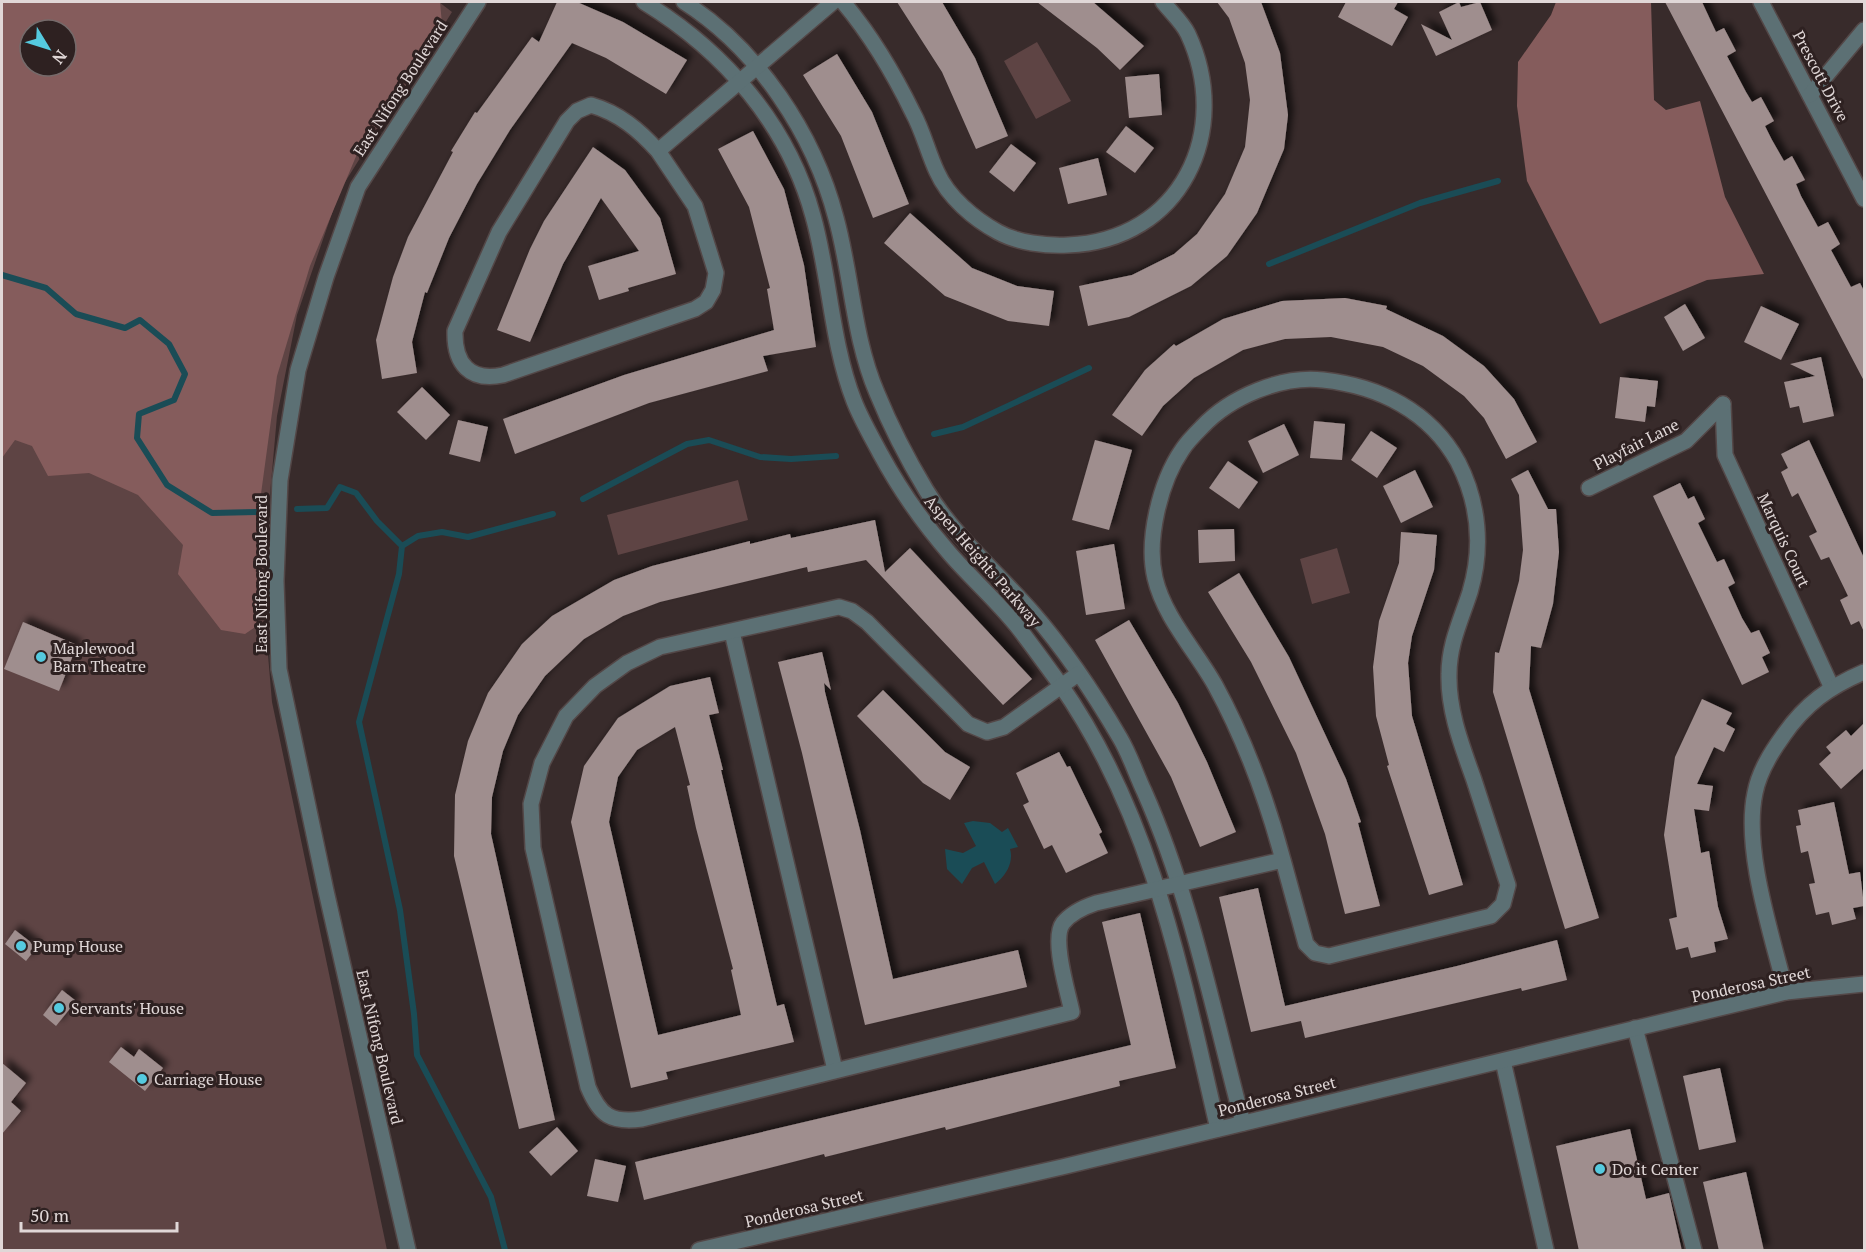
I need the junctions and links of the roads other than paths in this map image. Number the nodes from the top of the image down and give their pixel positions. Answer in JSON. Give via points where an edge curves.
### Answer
{"nodes":[{"id":1,"x":644,"y":2,"type":"edge"},
{"id":2,"x":684,"y":2,"type":"edge"},
{"id":3,"x":833,"y":2,"type":"edge"},
{"id":4,"x":843,"y":2,"type":"edge"},
{"id":5,"x":1163,"y":2,"type":"edge"},
{"id":6,"x":1761,"y":2,"type":"edge"},
{"id":7,"x":474,"y":3,"type":"edge"},
{"id":8,"x":1864,"y":30,"type":"edge"},
{"id":9,"x":757,"y":67,"type":"junction"},
{"id":10,"x":740,"y":80,"type":"junction"},
{"id":11,"x":1810,"y":95,"type":"junction"},
{"id":12,"x":658,"y":151,"type":"junction"},
{"id":13,"x":1864,"y":199,"type":"edge"},
{"id":14,"x":1723,"y":404,"type":"joint"},
{"id":15,"x":1589,"y":488,"type":"dead end"},
{"id":16,"x":732,"y":632,"type":"junction"},
{"id":17,"x":1864,"y":672,"type":"edge"},
{"id":18,"x":1078,"y":674,"type":"junction"},
{"id":19,"x":1061,"y":686,"type":"junction"},
{"id":20,"x":1831,"y":686,"type":"junction"},
{"id":21,"x":1283,"y":860,"type":"junction"},
{"id":22,"x":1181,"y":884,"type":"junction"},
{"id":23,"x":1159,"y":889,"type":"junction"},
{"id":24,"x":1864,"y":984,"type":"edge"},
{"id":25,"x":1786,"y":992,"type":"junction"},
{"id":26,"x":1635,"y":1028,"type":"junction"},
{"id":27,"x":1503,"y":1060,"type":"junction"},
{"id":28,"x":835,"y":1070,"type":"junction"},
{"id":29,"x":1243,"y":1123,"type":"junction"},
{"id":30,"x":1218,"y":1130,"type":"junction"},
{"id":31,"x":408,"y":1251,"type":"edge"},
{"id":32,"x":699,"y":1251,"type":"edge"},
{"id":33,"x":1546,"y":1251,"type":"edge"},
{"id":34,"x":1694,"y":1251,"type":"edge"}],
"edges":[{"from":1,"to":10,"type":"street","name":"Aspen Heights Parkway","via":[[682,26]]},
{"from":2,"to":9,"type":"street","name":"Aspen Heights Parkway"},
{"from":3,"to":9,"type":"street"},
{"from":4,"to":5,"type":"street","via":[[861,24],[914,113],[938,174],[952,195],[999,233],[1054,246],[1087,245],[1128,232],[1162,207],[1184,181],[1199,152],[1206,113],[1200,68],[1187,32]]},
{"from":6,"to":11,"type":"street","name":"Prescott Drive"},
{"from":7,"to":31,"type":"street","name":"East Nifong Boulevard","via":[[358,187],[298,370],[280,480],[276,581],[279,669]]},
{"from":8,"to":11,"type":"street"},
{"from":9,"to":10,"type":"street"},
{"from":9,"to":18,"type":"street","name":"Aspen Heights Parkway","via":[[812,150],[836,218],[861,346],[876,393],[927,492],[966,542],[1033,613]]},
{"from":10,"to":12,"type":"street"},
{"from":10,"to":19,"type":"street","name":"Aspen Heights Parkway","via":[[766,113],[801,183],[813,215],[854,400],[881,455],[909,504],[1017,625]]},
{"from":11,"to":13,"type":"street","name":"Prescott Drive"},
{"from":12,"to":12,"type":"street","via":[[643,134],[610,110],[591,105],[567,121],[499,232],[454,332],[454,348],[460,363],[474,374],[489,378],[504,375],[706,302],[716,273],[695,206]]},
{"from":14,"to":15,"type":"street","name":"Playfair Lane","via":[[1686,441]]},
{"from":14,"to":20,"type":"street","name":"Marquis Court","via":[[1725,455]]},
{"from":16,"to":19,"type":"street","via":[[839,607],[852,611],[968,724],[987,732],[1004,727]]},
{"from":16,"to":28,"type":"street"},
{"from":16,"to":28,"type":"street","via":[[660,647],[627,663],[595,686],[566,716],[542,763],[531,804],[533,848],[588,1087],[595,1105],[608,1116],[623,1121]]},
{"from":17,"to":20,"type":"street"},
{"from":18,"to":19,"type":"street"},
{"from":18,"to":22,"type":"street","name":"Aspen Heights Parkway","via":[[1121,740]]},
{"from":19,"to":23,"type":"street","name":"Aspen Heights Parkway","via":[[1102,752],[1142,840]]},
{"from":20,"to":25,"type":"street","via":[[1794,719],[1767,759],[1755,793],[1751,826],[1755,861]]},
{"from":21,"to":21,"type":"street","via":[[1306,944],[1315,953],[1329,956],[1491,916],[1503,904],[1508,885],[1454,722],[1449,675],[1453,639],[1477,560],[1477,521],[1470,489],[1456,459],[1433,428],[1411,409],[1369,387],[1319,379],[1279,384],[1248,394],[1210,418],[1181,450],[1161,496],[1152,541],[1155,579],[1220,696],[1267,800]]},
{"from":21,"to":22,"type":"street"},
{"from":22,"to":23,"type":"street"},
{"from":22,"to":29,"type":"street","name":"Aspen Heights Parkway"},
{"from":23,"to":28,"type":"street","via":[[1078,909],[1062,924],[1058,942],[1072,1012]]},
{"from":23,"to":30,"type":"street","name":"Aspen Heights Parkway"},
{"from":24,"to":25,"type":"street","name":"Ponderosa Street"},
{"from":25,"to":26,"type":"street","name":"Ponderosa Street"},
{"from":26,"to":27,"type":"street","name":"Ponderosa Street"},
{"from":26,"to":34,"type":"street"},
{"from":27,"to":29,"type":"street","name":"Ponderosa Street"},
{"from":27,"to":33,"type":"street"},
{"from":29,"to":30,"type":"street","name":"Ponderosa Street"},
{"from":30,"to":32,"type":"street","name":"Ponderosa Street"}]}
